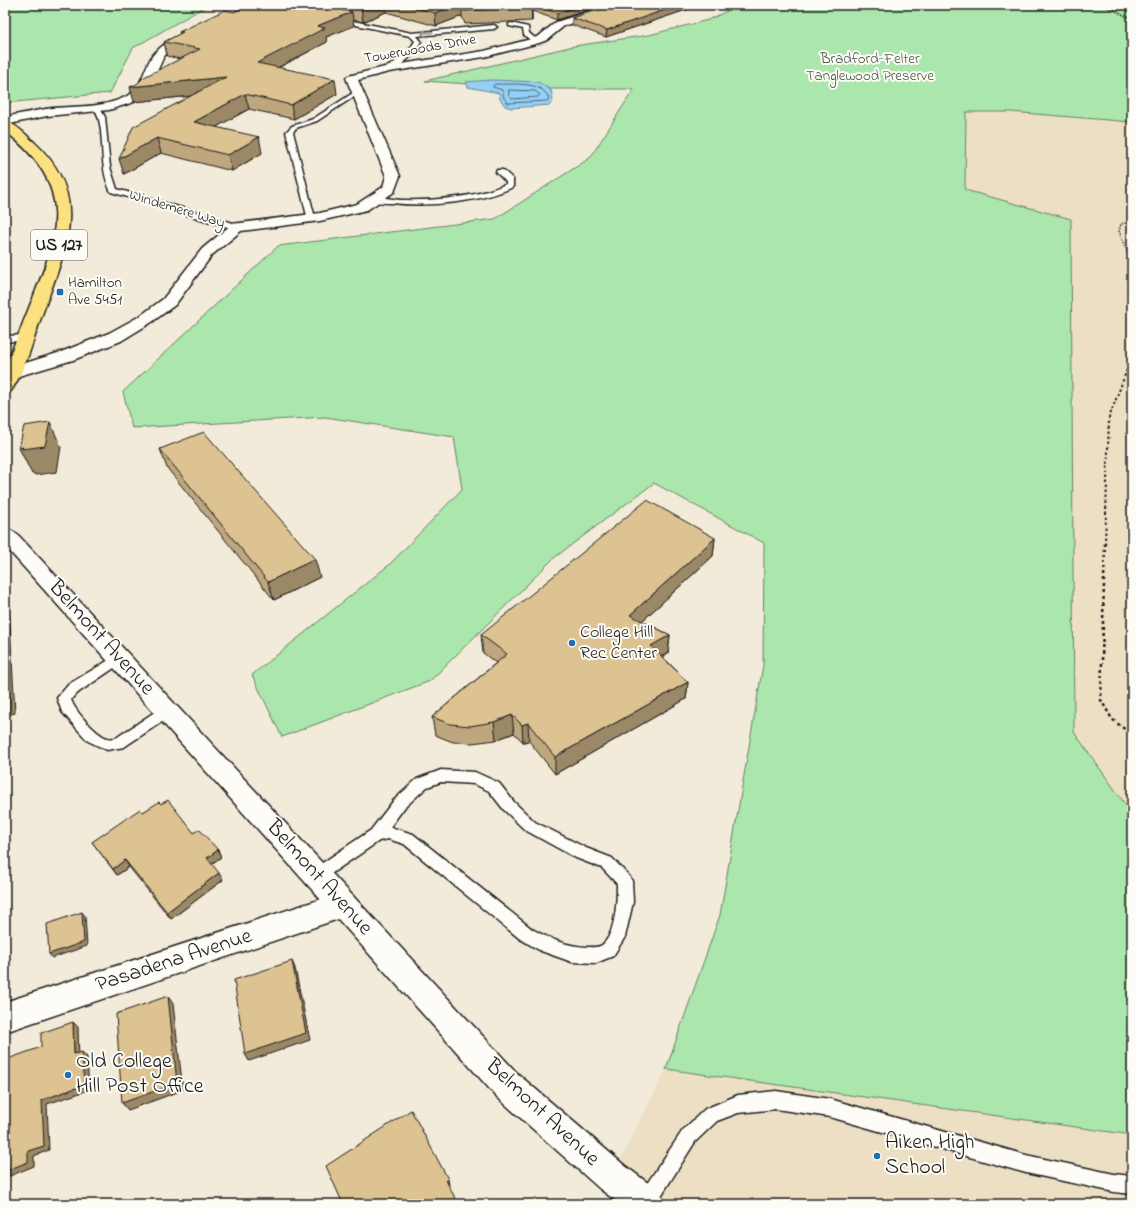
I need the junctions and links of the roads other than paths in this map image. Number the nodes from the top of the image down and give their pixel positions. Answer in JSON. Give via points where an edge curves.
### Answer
{"nodes":[{"id":1,"x":619,"y":5,"type":"edge"},
{"id":2,"x":333,"y":19,"type":"edge"},
{"id":3,"x":511,"y":25,"type":"edge"},
{"id":4,"x":494,"y":27,"type":"edge"},
{"id":5,"x":201,"y":30,"type":"edge"},
{"id":6,"x":412,"y":35,"type":"junction"},
{"id":7,"x":535,"y":41,"type":"junction"},
{"id":8,"x":389,"y":69,"type":"junction"},
{"id":9,"x":358,"y":92,"type":"junction"},
{"id":10,"x":98,"y":109,"type":"junction"},
{"id":11,"x":5,"y":120,"type":"edge"},
{"id":12,"x":5,"y":125,"type":"edge"},
{"id":13,"x":500,"y":172,"type":"dead end"},
{"id":14,"x":374,"y":199,"type":"junction"},
{"id":15,"x":311,"y":218,"type":"junction"},
{"id":16,"x":238,"y":227,"type":"junction"},
{"id":17,"x":25,"y":338,"type":"junction"},
{"id":18,"x":5,"y":339,"type":"edge"},
{"id":19,"x":9,"y":380,"type":"edge"},
{"id":20,"x":5,"y":536,"type":"edge"},
{"id":21,"x":119,"y":659,"type":"junction"},
{"id":22,"x":167,"y":711,"type":"junction"},
{"id":23,"x":376,"y":835,"type":"junction"},
{"id":24,"x":316,"y":875,"type":"junction"},
{"id":25,"x":343,"y":905,"type":"junction"},
{"id":26,"x":5,"y":1017,"type":"edge"},
{"id":27,"x":1132,"y":1185,"type":"edge"},
{"id":28,"x":647,"y":1203,"type":"edge"}],
"edges":[{"from":1,"to":7,"type":"street","name":"Towerwoods Drive","via":[[560,24],[543,38]]},
{"from":2,"to":6,"type":"lane"},
{"from":3,"to":7,"type":"lane","via":[[526,28],[526,34]]},
{"from":4,"to":6,"type":"lane","one_way":true},
{"from":5,"to":10,"type":"street","via":[[160,54],[148,82],[137,95]]},
{"from":6,"to":8,"type":"lane","via":[[418,41],[416,46],[407,57]]},
{"from":7,"to":8,"type":"street","name":"Towerwoods Drive","via":[[484,54]]},
{"from":8,"to":9,"type":"street","name":"Towerwoods Drive","via":[[352,78]]},
{"from":9,"to":14,"type":"street","name":"Towerwoods Drive","via":[[393,176],[389,188]]},
{"from":9,"to":15,"type":"lane","via":[[315,120],[289,132]]},
{"from":10,"to":11,"type":"street","via":[[52,112]]},
{"from":10,"to":16,"type":"lane","name":"Windemere Way","via":[[102,117],[106,167],[114,190]]},
{"from":12,"to":17,"type":"main road","number":"US 127","via":[[27,142],[53,173],[61,198],[64,221],[58,250]]},
{"from":13,"to":14,"type":"lane","via":[[510,181],[510,185],[465,198],[424,203],[397,203]]},
{"from":14,"to":15,"type":"street","name":"Towerwoods Drive","via":[[362,207]]},
{"from":15,"to":16,"type":"street","name":"Towerwoods Drive"},
{"from":16,"to":19,"type":"street","name":"Windemere Way","via":[[207,252],[169,302],[146,319],[108,340]]},
{"from":17,"to":18,"type":"lane"},
{"from":17,"to":19,"type":"main road","number":"US 127"},
{"from":20,"to":21,"type":"street","name":"Belmont Avenue"},
{"from":21,"to":22,"type":"street","name":"Belmont Avenue"},
{"from":21,"to":22,"type":"lane","via":[[74,688],[64,698],[67,708],[93,737],[107,744],[119,743]]},
{"from":22,"to":24,"type":"street","name":"Belmont Avenue"},
{"from":23,"to":23,"type":"lane","via":[[388,833],[408,839],[526,934],[547,946],[572,954],[596,955],[607,951],[617,937],[625,902],[624,881],[607,862],[581,853],[530,826],[494,787],[474,778],[441,776],[422,783],[399,804]]},
{"from":23,"to":24,"type":"lane"},
{"from":24,"to":25,"type":"street","name":"Belmont Avenue"},
{"from":25,"to":26,"type":"street","name":"Pasadena Avenue"},
{"from":25,"to":28,"type":"street","name":"Belmont Avenue","via":[[507,1085],[612,1177]]},
{"from":27,"to":28,"type":"lane","via":[[1026,1164],[830,1108],[776,1100],[738,1104],[711,1115],[689,1136]]}]}
